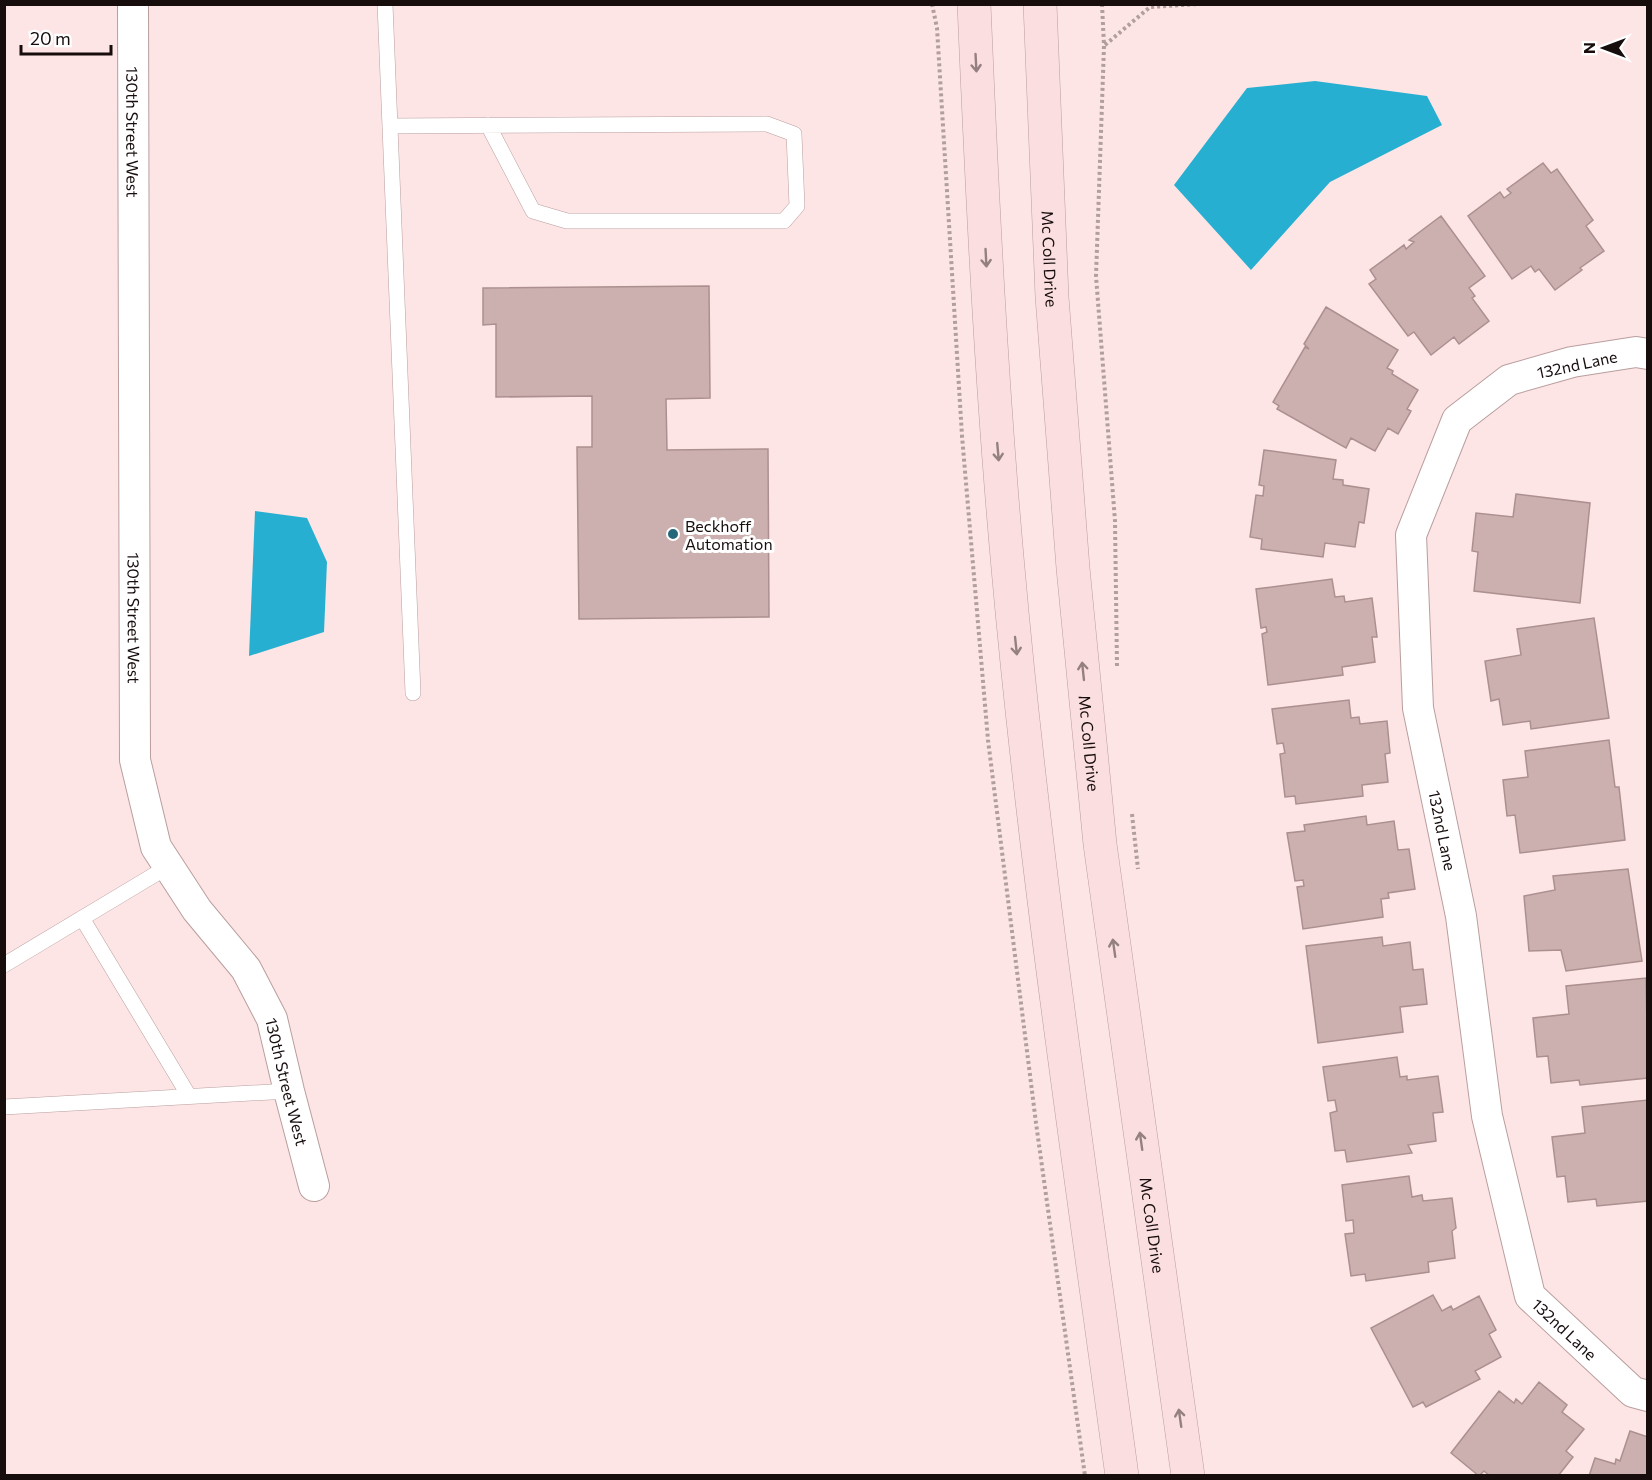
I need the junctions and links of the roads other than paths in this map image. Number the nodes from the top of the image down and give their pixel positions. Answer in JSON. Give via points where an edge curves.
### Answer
{"nodes":[{"id":1,"x":133,"y":4,"type":"edge"},
{"id":2,"x":385,"y":4,"type":"edge"},
{"id":3,"x":974,"y":4,"type":"edge"},
{"id":4,"x":1040,"y":4,"type":"edge"},
{"id":5,"x":488,"y":125,"type":"junction"},
{"id":6,"x":390,"y":126,"type":"junction"},
{"id":7,"x":1647,"y":354,"type":"edge"},
{"id":8,"x":413,"y":693,"type":"dead end"},
{"id":9,"x":169,"y":866,"type":"junction"},
{"id":10,"x":82,"y":918,"type":"junction"},
{"id":11,"x":4,"y":964,"type":"edge"},
{"id":12,"x":289,"y":1091,"type":"junction"},
{"id":13,"x":189,"y":1096,"type":"junction"},
{"id":14,"x":4,"y":1107,"type":"edge"},
{"id":15,"x":314,"y":1186,"type":"dead end"},
{"id":16,"x":1647,"y":1396,"type":"edge"},
{"id":17,"x":1122,"y":1476,"type":"edge"},
{"id":18,"x":1188,"y":1476,"type":"edge"}],
"edges":[{"from":1,"to":9,"type":"street","name":"130th Street West","via":[[135,760],[156,847]]},
{"from":2,"to":6,"type":"lane"},
{"from":3,"to":17,"type":"main road","one_way":true,"via":[[988,291],[1008,571],[1055,990]]},
{"from":18,"to":4,"type":"main road","name":"Mc Coll Drive","one_way":true,"via":[[1100,844],[1052,297]]},
{"from":5,"to":5,"type":"lane","via":[[767,124],[794,134],[797,206],[784,221],[567,221],[533,211]]},
{"from":5,"to":6,"type":"lane"},
{"from":6,"to":8,"type":"lane"},
{"from":7,"to":16,"type":"street","name":"132nd Lane","via":[[1636,352],[1572,362],[1509,380],[1457,420],[1411,535],[1418,708],[1461,916],[1487,1116],[1530,1296],[1633,1392]]},
{"from":9,"to":10,"type":"lane"},
{"from":9,"to":12,"type":"street","name":"130th Street West","via":[[197,910],[246,969],[273,1019]]},
{"from":10,"to":11,"type":"lane"},
{"from":10,"to":13,"type":"lane"},
{"from":12,"to":13,"type":"lane"},
{"from":12,"to":15,"type":"street","name":"130th Street West"},
{"from":13,"to":14,"type":"lane"}]}
